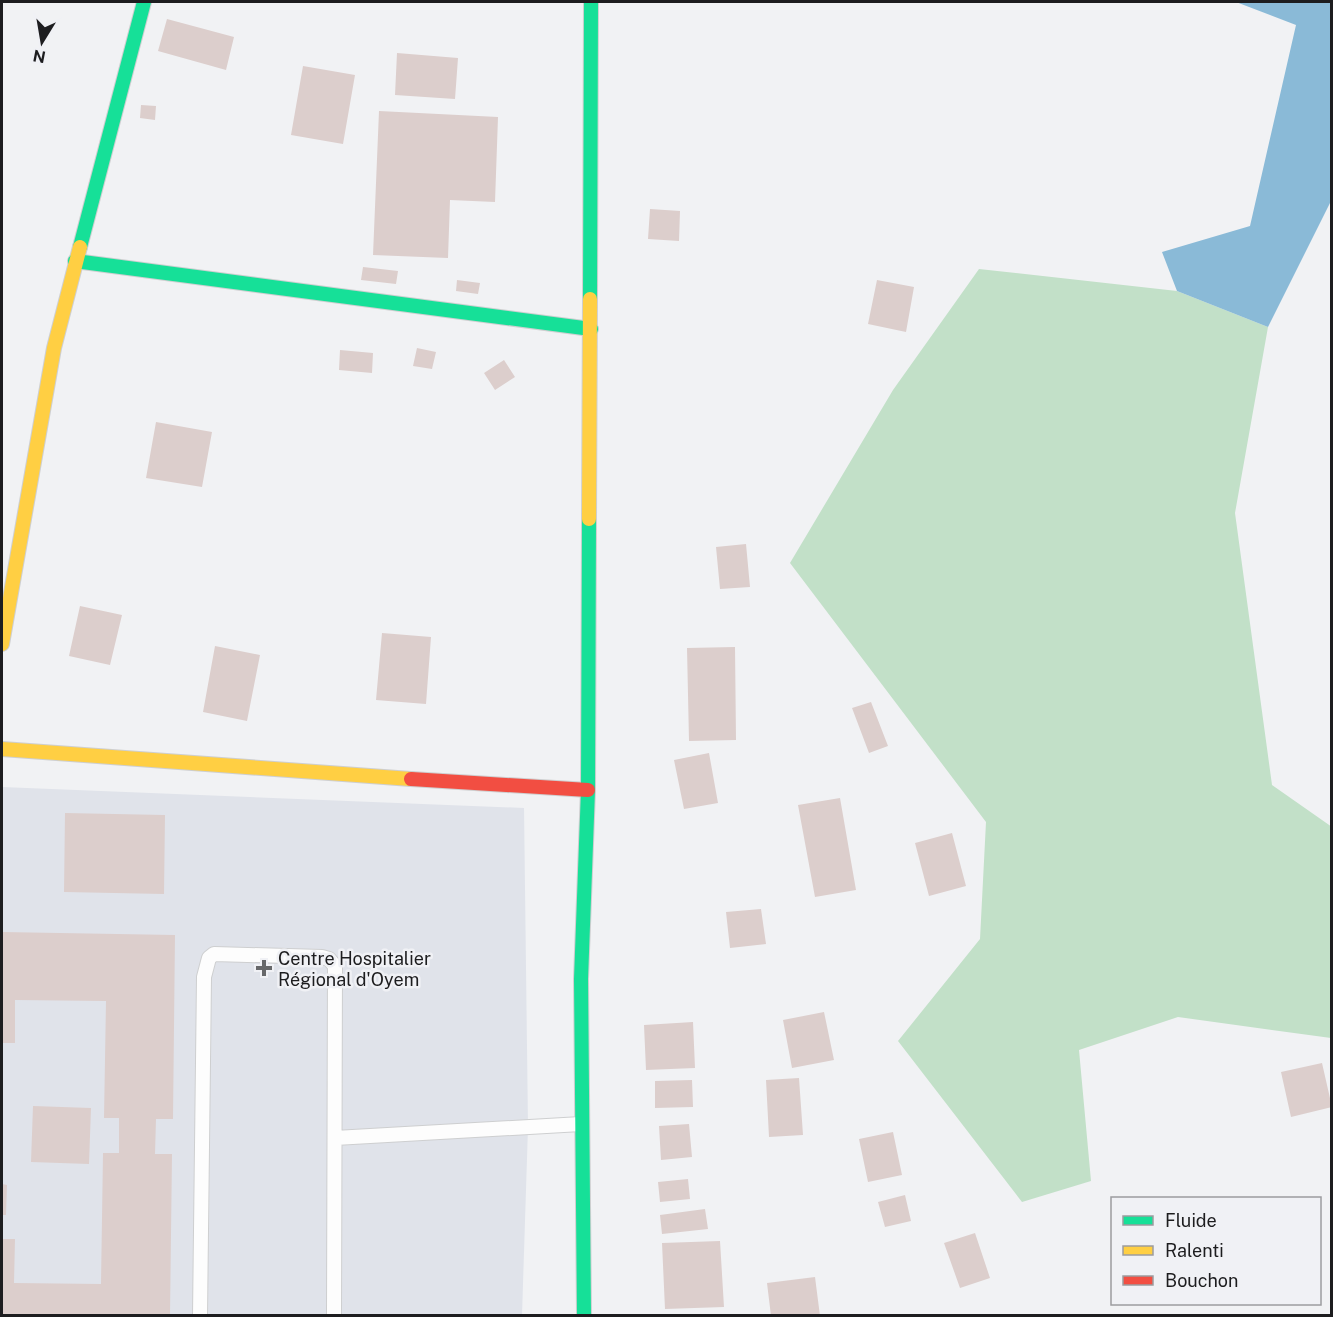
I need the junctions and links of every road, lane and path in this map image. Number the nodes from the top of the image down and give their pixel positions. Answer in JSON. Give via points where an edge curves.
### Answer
{"nodes":[{"id":1,"x":144,"y":2,"type":"edge"},
{"id":2,"x":591,"y":2,"type":"edge"},
{"id":3,"x":75,"y":261,"type":"junction"},
{"id":4,"x":591,"y":329,"type":"junction"},
{"id":5,"x":2,"y":644,"type":"edge"},
{"id":6,"x":2,"y":749,"type":"edge"},
{"id":7,"x":588,"y":790,"type":"junction"},
{"id":8,"x":581,"y":1124,"type":"junction"},
{"id":9,"x":335,"y":1138,"type":"junction"},
{"id":10,"x":200,"y":1316,"type":"edge"},
{"id":11,"x":334,"y":1316,"type":"edge"},
{"id":12,"x":584,"y":1316,"type":"edge"}],
"edges":[{"from":1,"to":3,"type":"street"},
{"from":2,"to":4,"type":"street"},
{"from":3,"to":4,"type":"street"},
{"from":3,"to":5,"type":"street","via":[[54,348]]},
{"from":4,"to":7,"type":"street"},
{"from":6,"to":7,"type":"street"},
{"from":7,"to":8,"type":"street","via":[[581,979]]},
{"from":8,"to":9,"type":"lane"},
{"from":8,"to":12,"type":"street"},
{"from":9,"to":10,"type":"lane","via":[[334,966],[322,957],[214,954],[204,977]]},
{"from":9,"to":11,"type":"lane"}]}
